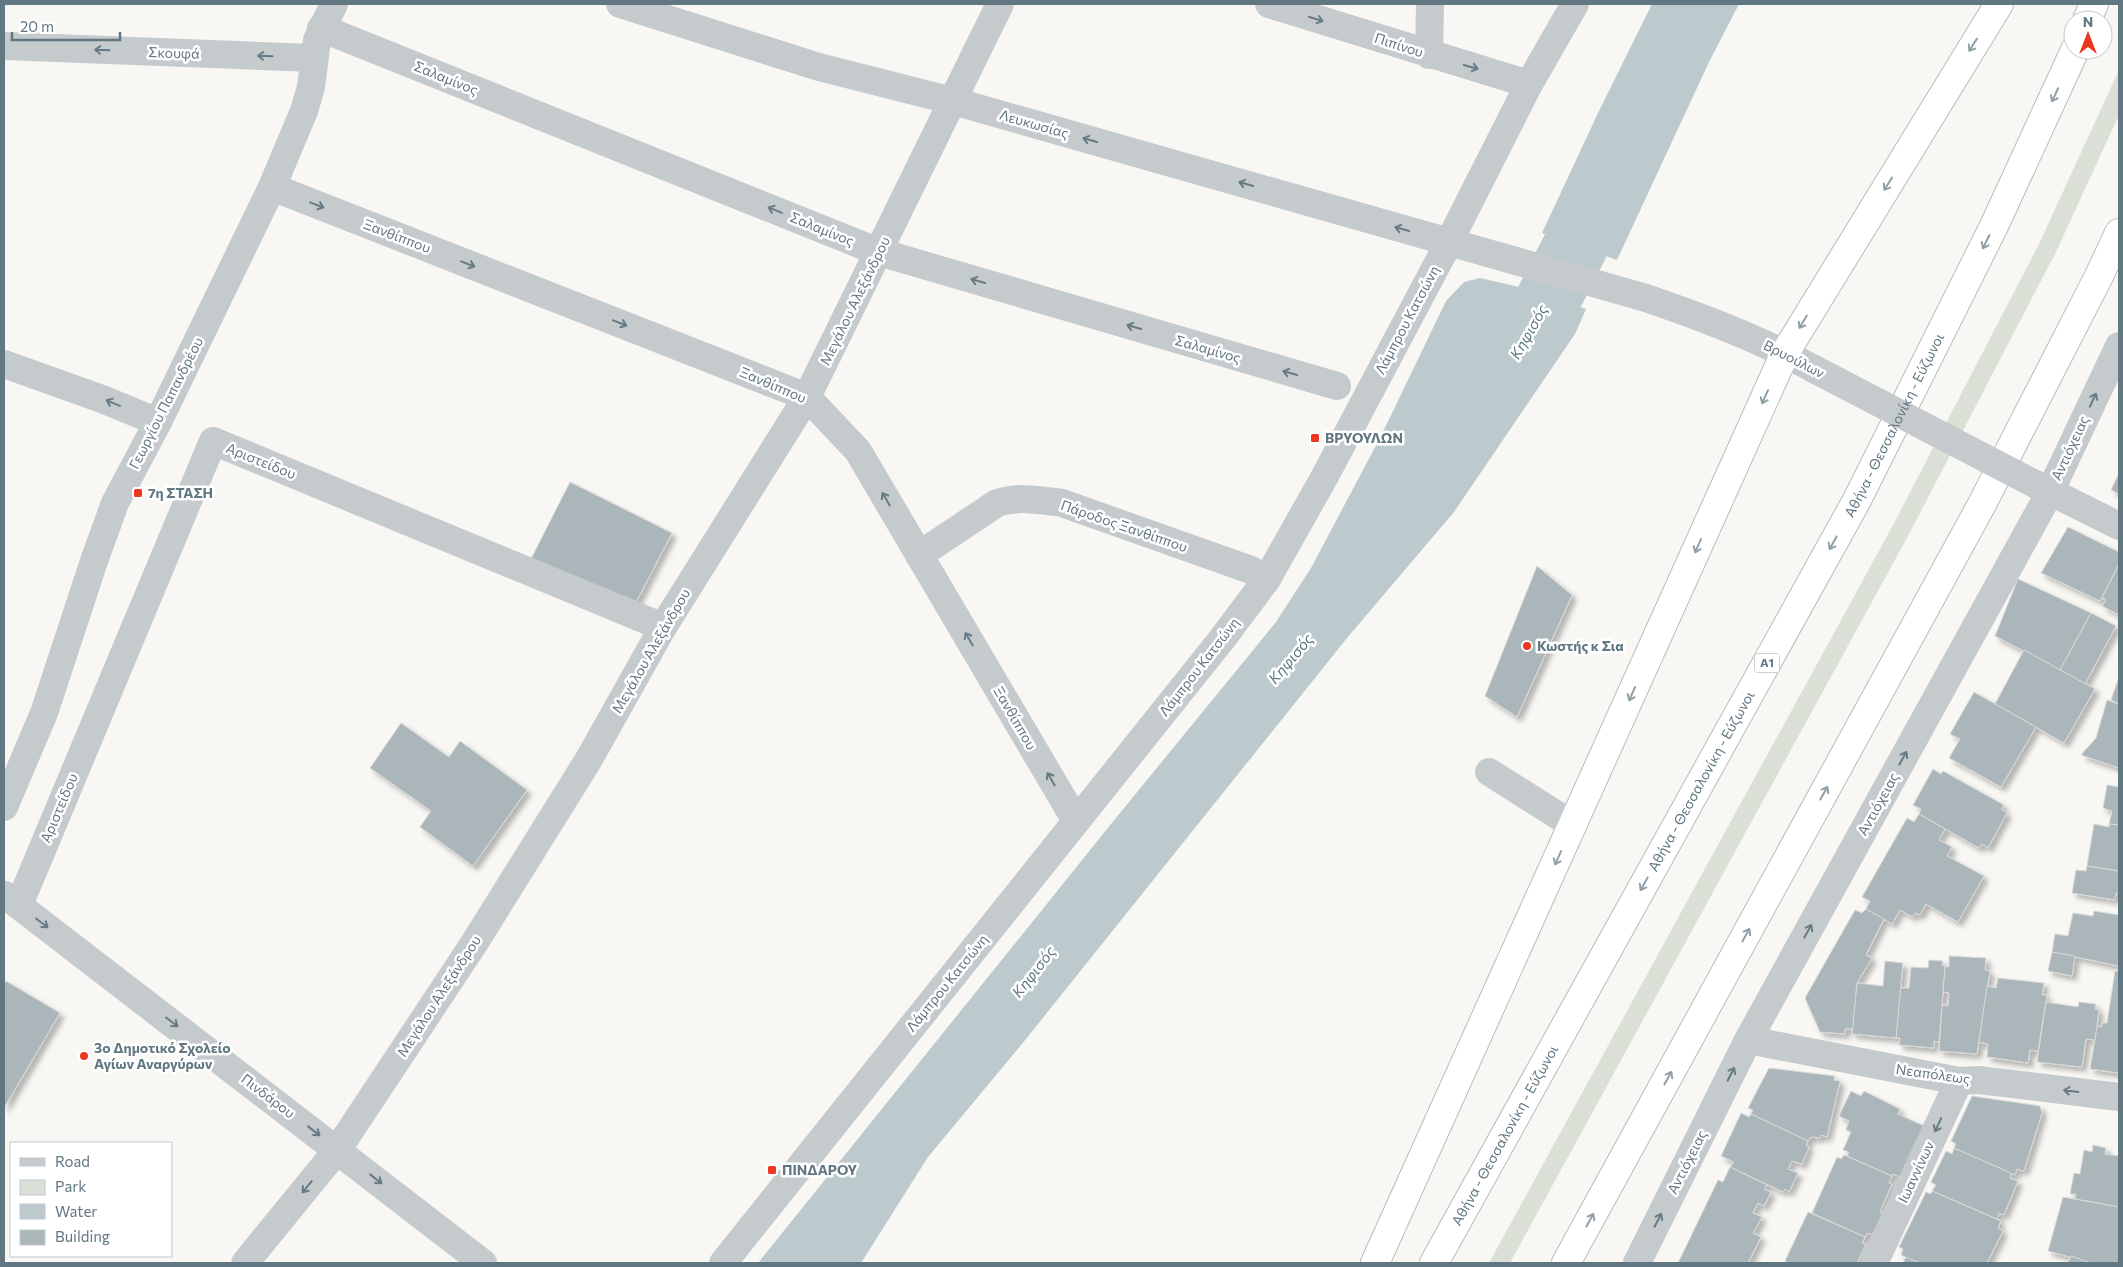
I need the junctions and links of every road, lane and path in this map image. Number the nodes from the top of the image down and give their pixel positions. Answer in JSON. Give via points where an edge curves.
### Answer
{"nodes":[{"id":1,"x":334,"y":4,"type":"edge"},
{"id":2,"x":620,"y":4,"type":"edge"},
{"id":3,"x":1000,"y":4,"type":"edge"},
{"id":4,"x":1269,"y":4,"type":"edge"},
{"id":5,"x":1430,"y":4,"type":"edge"},
{"id":6,"x":1575,"y":4,"type":"edge"},
{"id":7,"x":1998,"y":4,"type":"edge"},
{"id":8,"x":321,"y":28,"type":"junction"},
{"id":9,"x":4,"y":46,"type":"edge"},
{"id":10,"x":1429,"y":55,"type":"junction"},
{"id":11,"x":313,"y":58,"type":"junction"},
{"id":12,"x":2069,"y":60,"type":"edge"},
{"id":13,"x":1528,"y":84,"type":"junction"},
{"id":14,"x":953,"y":101,"type":"junction"},
{"id":15,"x":272,"y":187,"type":"junction"},
{"id":16,"x":2119,"y":233,"type":"edge"},
{"id":17,"x":1449,"y":242,"type":"junction"},
{"id":18,"x":879,"y":252,"type":"junction"},
{"id":19,"x":2119,"y":346,"type":"edge"},
{"id":20,"x":1785,"y":353,"type":"junction"},
{"id":21,"x":4,"y":364,"type":"edge"},
{"id":22,"x":1337,"y":386,"type":"dead end"},
{"id":23,"x":807,"y":397,"type":"junction"},
{"id":24,"x":158,"y":422,"type":"junction"},
{"id":25,"x":2043,"y":488,"type":"junction"},
{"id":26,"x":2119,"y":526,"type":"edge"},
{"id":27,"x":919,"y":555,"type":"junction"},
{"id":28,"x":1251,"y":570,"type":"dead end"},
{"id":29,"x":663,"y":627,"type":"junction"},
{"id":30,"x":1489,"y":772,"type":"dead end"},
{"id":31,"x":4,"y":807,"type":"edge"},
{"id":32,"x":1076,"y":821,"type":"junction"},
{"id":33,"x":1573,"y":825,"type":"junction"},
{"id":34,"x":11,"y":899,"type":"edge"},
{"id":35,"x":1748,"y":1040,"type":"junction"},
{"id":36,"x":1959,"y":1081,"type":"junction"},
{"id":37,"x":2119,"y":1097,"type":"edge"},
{"id":38,"x":338,"y":1150,"type":"junction"},
{"id":39,"x":245,"y":1263,"type":"edge"},
{"id":40,"x":483,"y":1263,"type":"edge"},
{"id":41,"x":723,"y":1263,"type":"edge"},
{"id":42,"x":1375,"y":1263,"type":"edge"},
{"id":43,"x":1434,"y":1263,"type":"edge"},
{"id":44,"x":1566,"y":1263,"type":"edge"},
{"id":45,"x":1636,"y":1263,"type":"edge"},
{"id":46,"x":1874,"y":1263,"type":"edge"}],
"edges":[{"from":1,"to":8,"type":"street","name":"Γεωργίου Παπανδρέου"},
{"from":2,"to":14,"type":"street","name":"Λευκωσίας","via":[[819,67]]},
{"from":3,"to":14,"type":"street","name":"Μεγάλου Αλεξάνδρου"},
{"from":4,"to":10,"type":"street","name":"Πιπίνου","one_way":true},
{"from":5,"to":10,"type":"street"},
{"from":6,"to":13,"type":"street","name":"Λάμπρου Κατσώνη"},
{"from":7,"to":20,"type":"highway","one_way":true},
{"from":8,"to":11,"type":"street","name":"Γεωργίου Παπανδρέου"},
{"from":18,"to":8,"type":"street","name":"Σαλαμίνος","one_way":true},
{"from":11,"to":9,"type":"street","name":"Σκουφά","one_way":true},
{"from":10,"to":13,"type":"street","name":"Πιπίνου","one_way":true},
{"from":11,"to":15,"type":"street","name":"Γεωργίου Παπανδρέου","via":[[313,79],[306,105]]},
{"from":12,"to":43,"type":"highway","name":"Αθήνα - Θεσσαλονίκη - Εύζωνοι","number":"Α1","one_way":true,"via":[[1994,226],[1857,500]]},
{"from":13,"to":17,"type":"street","name":"Λάμπρου Κατσώνη"},
{"from":17,"to":14,"type":"street","name":"Λευκωσίας","one_way":true},
{"from":14,"to":18,"type":"street","name":"Μεγάλου Αλεξάνδρου"},
{"from":15,"to":23,"type":"street","name":"Ξανθίππου","one_way":true},
{"from":15,"to":24,"type":"street","name":"Γεωργίου Παπανδρέου"},
{"from":44,"to":16,"type":"highway","one_way":true,"via":[[1981,506]]},
{"from":17,"to":20,"type":"street","name":"Βρυούλων","via":[[1646,298],[1712,321]]},
{"from":17,"to":32,"type":"street","name":"Λάμπρου Κατσώνη","via":[[1267,579]]},
{"from":22,"to":18,"type":"street","name":"Σαλαμίνος","one_way":true},
{"from":18,"to":23,"type":"street","name":"Μεγάλου Αλεξάνδρου"},
{"from":25,"to":19,"type":"street","name":"Αντιόχειας","one_way":true},
{"from":20,"to":25,"type":"street","name":"Βρυούλων","bridge":true},
{"from":20,"to":33,"type":"highway","one_way":true},
{"from":24,"to":21,"type":"street","one_way":true},
{"from":27,"to":23,"type":"street","name":"Ξανθίππου","one_way":true,"via":[[858,452]]},
{"from":23,"to":29,"type":"street","name":"Μεγάλου Αλεξάνδρου"},
{"from":24,"to":31,"type":"street","name":"Γεωργίου Παπανδρέου","via":[[109,519],[44,713]]},
{"from":25,"to":26,"type":"street","name":"Βρυούλων"},
{"from":35,"to":25,"type":"street","name":"Αντιόχειας","one_way":true},
{"from":27,"to":28,"type":"street","name":"Πάροδος Ξανθίππου","via":[[997,504],[1010,499],[1030,499],[1062,504]]},
{"from":32,"to":27,"type":"street","name":"Ξανθίππου","one_way":true},
{"from":29,"to":34,"type":"street","name":"Αριστείδου","via":[[213,441]]},
{"from":29,"to":38,"type":"street","name":"Μεγάλου Αλεξάνδρου","via":[[589,759],[476,942]]},
{"from":30,"to":33,"type":"street"},
{"from":32,"to":41,"type":"street","name":"Λάμπρου Κατσώνη"},
{"from":33,"to":42,"type":"highway","one_way":true},
{"from":34,"to":38,"type":"street","name":"Πινδάρου","one_way":true},
{"from":35,"to":36,"type":"street","name":"Νεαπόλεως"},
{"from":45,"to":35,"type":"street","name":"Αντιόχειας","one_way":true},
{"from":37,"to":36,"type":"street","name":"Νεαπόλεως","one_way":true,"via":[[1979,1080]]},
{"from":36,"to":46,"type":"street","name":"Ιωαννίνων","one_way":true},
{"from":38,"to":39,"type":"street","name":"Μεγάλου Αλεξάνδρου","one_way":true},
{"from":38,"to":40,"type":"street","name":"Πινδάρου","one_way":true}]}
